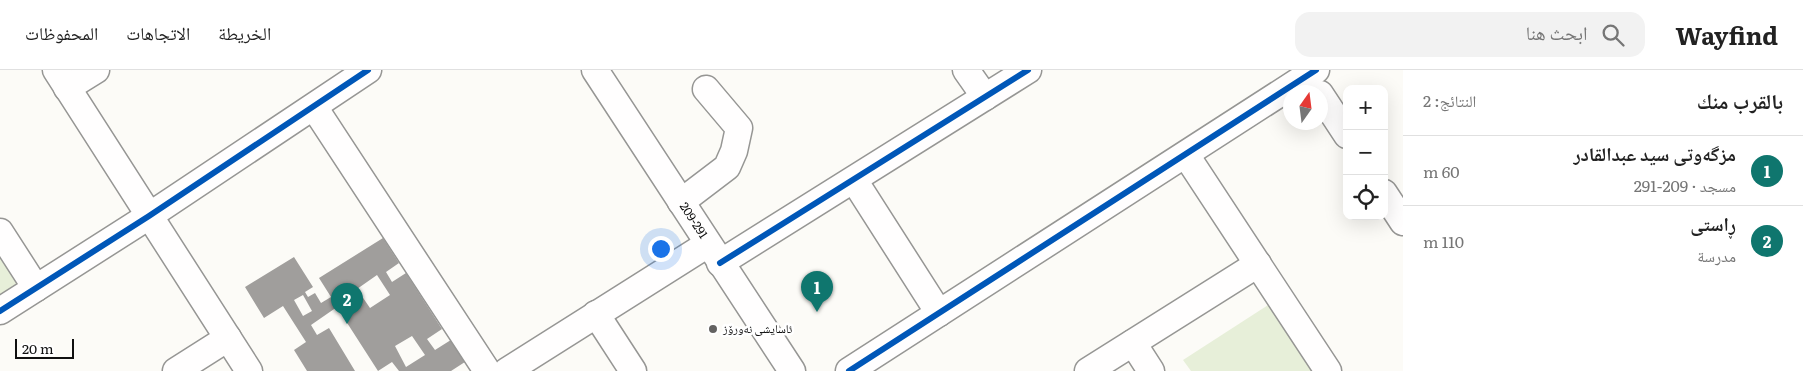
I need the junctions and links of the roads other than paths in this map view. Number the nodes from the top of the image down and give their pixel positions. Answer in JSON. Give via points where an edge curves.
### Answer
{"nodes":[{"id":1,"x":96,"y":70,"type":"edge"},
{"id":2,"x":368,"y":70,"type":"edge"},
{"id":3,"x":595,"y":70,"type":"edge"},
{"id":4,"x":966,"y":70,"type":"edge"},
{"id":5,"x":1028,"y":70,"type":"edge"},
{"id":6,"x":62,"y":79,"type":"edge"},
{"id":7,"x":1314,"y":80,"type":"edge"},
{"id":8,"x":706,"y":89,"type":"dead end"},
{"id":9,"x":985,"y":98,"type":"junction"},
{"id":10,"x":314,"y":107,"type":"junction"},
{"id":11,"x":1344,"y":130,"type":"edge"},
{"id":12,"x":1186,"y":155,"type":"junction"},
{"id":13,"x":854,"y":180,"type":"junction"},
{"id":14,"x":1388,"y":199,"type":"edge"},
{"id":15,"x":681,"y":202,"type":"junction"},
{"id":16,"x":149,"y":216,"type":"junction"},
{"id":17,"x":1403,"y":222,"type":"edge"},
{"id":18,"x":0,"y":232,"type":"edge"},
{"id":19,"x":714,"y":254,"type":"junction"},
{"id":20,"x":1258,"y":264,"type":"junction"},
{"id":21,"x":36,"y":288,"type":"junction"},
{"id":22,"x":0,"y":311,"type":"edge"},
{"id":23,"x":596,"y":314,"type":"junction"},
{"id":24,"x":939,"y":314,"type":"junction"},
{"id":25,"x":228,"y":338,"type":"junction"},
{"id":26,"x":1133,"y":343,"type":"junction"},
{"id":27,"x":176,"y":371,"type":"edge"},
{"id":28,"x":249,"y":371,"type":"edge"},
{"id":29,"x":487,"y":371,"type":"edge"},
{"id":30,"x":507,"y":371,"type":"edge"},
{"id":31,"x":633,"y":371,"type":"edge"},
{"id":32,"x":792,"y":371,"type":"edge"},
{"id":33,"x":849,"y":371,"type":"edge"},
{"id":34,"x":1088,"y":371,"type":"edge"},
{"id":35,"x":1151,"y":371,"type":"edge"},
{"id":36,"x":1328,"y":371,"type":"edge"}],
"edges":[{"from":1,"to":6,"type":"street"},
{"from":2,"to":10,"type":"street"},
{"from":3,"to":15,"type":"street","name":"209-291"},
{"from":4,"to":9,"type":"street"},
{"from":5,"to":9,"type":"street"},
{"from":6,"to":16,"type":"street"},
{"from":7,"to":11,"type":"street"},
{"from":7,"to":12,"type":"street"},
{"from":8,"to":15,"type":"street","via":[[739,128],[734,151],[727,167]]},
{"from":9,"to":13,"type":"street"},
{"from":10,"to":16,"type":"street"},
{"from":10,"to":29,"type":"street"},
{"from":12,"to":20,"type":"street"},
{"from":12,"to":24,"type":"street"},
{"from":13,"to":19,"type":"street"},
{"from":13,"to":24,"type":"street"},
{"from":14,"to":17,"type":"street"},
{"from":15,"to":19,"type":"street","name":"209-291"},
{"from":16,"to":21,"type":"street"},
{"from":16,"to":25,"type":"street"},
{"from":18,"to":21,"type":"street"},
{"from":19,"to":23,"type":"street"},
{"from":19,"to":32,"type":"street","name":"209-291"},
{"from":20,"to":26,"type":"street"},
{"from":20,"to":36,"type":"street"},
{"from":21,"to":22,"type":"street"},
{"from":23,"to":30,"type":"street"},
{"from":23,"to":31,"type":"street"},
{"from":24,"to":33,"type":"street"},
{"from":25,"to":27,"type":"street"},
{"from":25,"to":28,"type":"street"},
{"from":26,"to":34,"type":"street"},
{"from":26,"to":35,"type":"street"}]}
